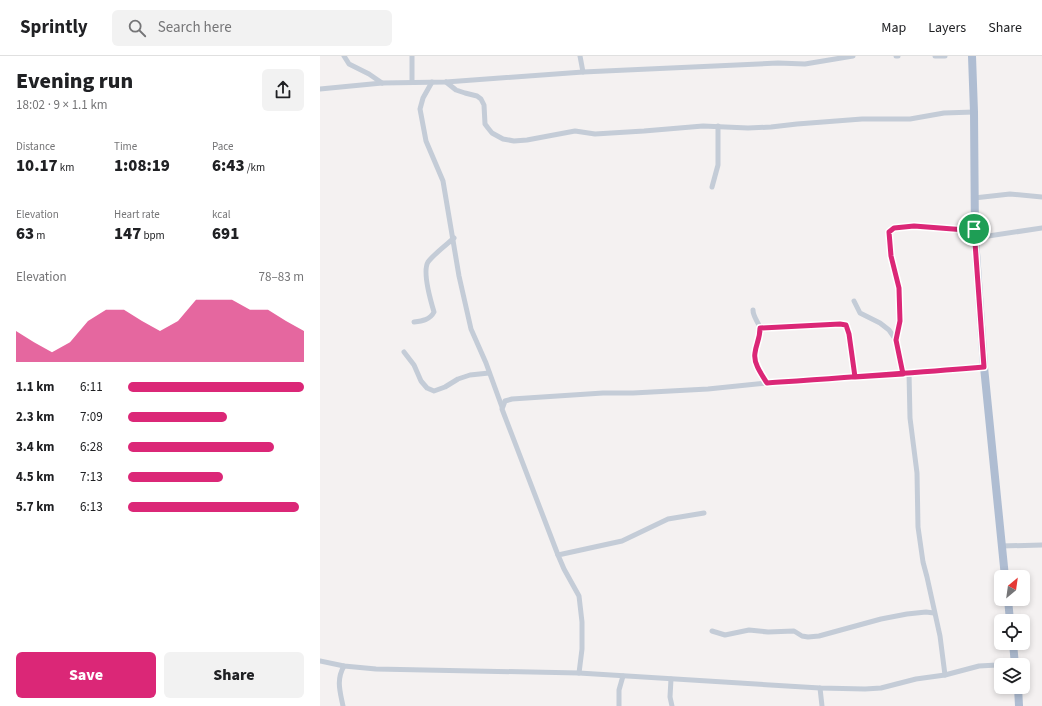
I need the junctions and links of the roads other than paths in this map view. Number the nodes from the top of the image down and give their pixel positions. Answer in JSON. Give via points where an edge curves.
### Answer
{"nodes":[{"id":1,"x":344,"y":56,"type":"edge"},
{"id":2,"x":412,"y":56,"type":"edge"},
{"id":3,"x":580,"y":56,"type":"edge"},
{"id":4,"x":853,"y":56,"type":"edge"},
{"id":5,"x":935,"y":56,"type":"edge"},
{"id":6,"x":945,"y":56,"type":"edge"},
{"id":7,"x":972,"y":56,"type":"edge"},
{"id":8,"x":583,"y":72,"type":"junction"},
{"id":9,"x":412,"y":82,"type":"junction"},
{"id":10,"x":432,"y":82,"type":"junction"},
{"id":11,"x":446,"y":82,"type":"junction"},
{"id":12,"x":382,"y":83,"type":"junction"},
{"id":13,"x":320,"y":89,"type":"edge"},
{"id":14,"x":974,"y":112,"type":"junction"},
{"id":15,"x":718,"y":126,"type":"junction"},
{"id":16,"x":712,"y":187,"type":"dead end"},
{"id":17,"x":1042,"y":196,"type":"edge"},
{"id":18,"x":974,"y":198,"type":"junction"},
{"id":19,"x":1042,"y":228,"type":"edge"},
{"id":20,"x":974,"y":233,"type":"junction"},
{"id":21,"x":454,"y":238,"type":"junction"},
{"id":22,"x":854,"y":301,"type":"dead end"},
{"id":23,"x":753,"y":310,"type":"dead end"},
{"id":24,"x":414,"y":322,"type":"dead end"},
{"id":25,"x":760,"y":328,"type":"junction"},
{"id":26,"x":896,"y":340,"type":"junction"},
{"id":27,"x":404,"y":352,"type":"dead end"},
{"id":28,"x":984,"y":367,"type":"junction"},
{"id":29,"x":489,"y":373,"type":"junction"},
{"id":30,"x":906,"y":373,"type":"junction"},
{"id":31,"x":855,"y":377,"type":"junction"},
{"id":32,"x":767,"y":383,"type":"junction"},
{"id":33,"x":502,"y":407,"type":"junction"},
{"id":34,"x":704,"y":513,"type":"dead end"},
{"id":35,"x":1042,"y":545,"type":"edge"},
{"id":36,"x":1002,"y":546,"type":"junction"},
{"id":37,"x":558,"y":555,"type":"junction"},
{"id":38,"x":1004,"y":570,"type":"edge"},
{"id":39,"x":934,"y":613,"type":"junction"},
{"id":40,"x":712,"y":631,"type":"dead end"},
{"id":41,"x":320,"y":661,"type":"edge"},
{"id":42,"x":344,"y":666,"type":"junction"},
{"id":43,"x":994,"y":666,"type":"edge"},
{"id":44,"x":579,"y":673,"type":"junction"},
{"id":45,"x":945,"y":675,"type":"junction"},
{"id":46,"x":623,"y":676,"type":"junction"},
{"id":47,"x":671,"y":679,"type":"junction"},
{"id":48,"x":820,"y":688,"type":"junction"},
{"id":49,"x":1019,"y":694,"type":"edge"},
{"id":50,"x":343,"y":706,"type":"edge"},
{"id":51,"x":618,"y":706,"type":"edge"},
{"id":52,"x":672,"y":706,"type":"edge"},
{"id":53,"x":822,"y":706,"type":"edge"},
{"id":54,"x":1020,"y":706,"type":"edge"}],
"edges":[{"from":1,"to":12,"type":"street","via":[[349,64]]},
{"from":2,"to":9,"type":"street"},
{"from":3,"to":8,"type":"street"},
{"from":4,"to":8,"type":"street","via":[[805,64]]},
{"from":5,"to":6,"type":"street"},
{"from":7,"to":14,"type":"main road"},
{"from":8,"to":11,"type":"street"},
{"from":9,"to":10,"type":"street"},
{"from":9,"to":12,"type":"street"},
{"from":10,"to":11,"type":"street"},
{"from":10,"to":21,"type":"street","via":[[420,109],[426,141],[443,181]]},
{"from":11,"to":15,"type":"street","via":[[456,90],[481,99],[488,128],[503,139],[514,141],[575,131],[595,134]]},
{"from":12,"to":13,"type":"street"},
{"from":14,"to":15,"type":"street","via":[[944,113],[910,119],[862,119],[771,127]]},
{"from":14,"to":18,"type":"main road"},
{"from":15,"to":16,"type":"street","via":[[718,165]]},
{"from":17,"to":18,"type":"street","via":[[1010,194]]},
{"from":18,"to":20,"type":"main road"},
{"from":19,"to":20,"type":"street"},
{"from":20,"to":26,"type":"street","via":[[966,230],[914,226],[894,228],[889,232],[891,256],[899,288],[900,321]]},
{"from":20,"to":28,"type":"main road"},
{"from":21,"to":24,"type":"street","via":[[428,262],[426,268],[428,294],[434,312],[432,317]]},
{"from":21,"to":29,"type":"street","via":[[471,329]]},
{"from":22,"to":26,"type":"street","via":[[860,313],[880,323]]},
{"from":23,"to":25,"type":"street"},
{"from":25,"to":31,"type":"street","via":[[846,325]]},
{"from":25,"to":32,"type":"street","via":[[760,339],[754,354]]},
{"from":26,"to":30,"type":"street"},
{"from":27,"to":29,"type":"street","via":[[421,381],[434,391],[470,375]]},
{"from":28,"to":30,"type":"street"},
{"from":28,"to":36,"type":"main road"},
{"from":29,"to":33,"type":"street"},
{"from":30,"to":31,"type":"street"},
{"from":30,"to":39,"type":"street","via":[[917,478],[922,562]]},
{"from":31,"to":32,"type":"street"},
{"from":32,"to":33,"type":"street","via":[[633,394],[603,393],[512,399],[505,401]]},
{"from":33,"to":37,"type":"street"},
{"from":34,"to":37,"type":"street","via":[[668,519],[622,541]]},
{"from":35,"to":36,"type":"street"},
{"from":36,"to":38,"type":"main road"},
{"from":37,"to":44,"type":"street","via":[[579,596],[582,649]]},
{"from":39,"to":40,"type":"street","via":[[900,615],[808,637],[794,631],[749,630],[725,635]]},
{"from":39,"to":45,"type":"street"},
{"from":41,"to":42,"type":"street"},
{"from":42,"to":44,"type":"street","via":[[376,669]]},
{"from":42,"to":50,"type":"street","via":[[339,674]]},
{"from":43,"to":45,"type":"street","via":[[979,666]]},
{"from":44,"to":46,"type":"street"},
{"from":45,"to":48,"type":"street","via":[[916,678],[881,688]]},
{"from":46,"to":47,"type":"street"},
{"from":46,"to":51,"type":"street"},
{"from":47,"to":48,"type":"street"},
{"from":47,"to":52,"type":"street"},
{"from":48,"to":53,"type":"street"},
{"from":49,"to":54,"type":"main road"}]}
